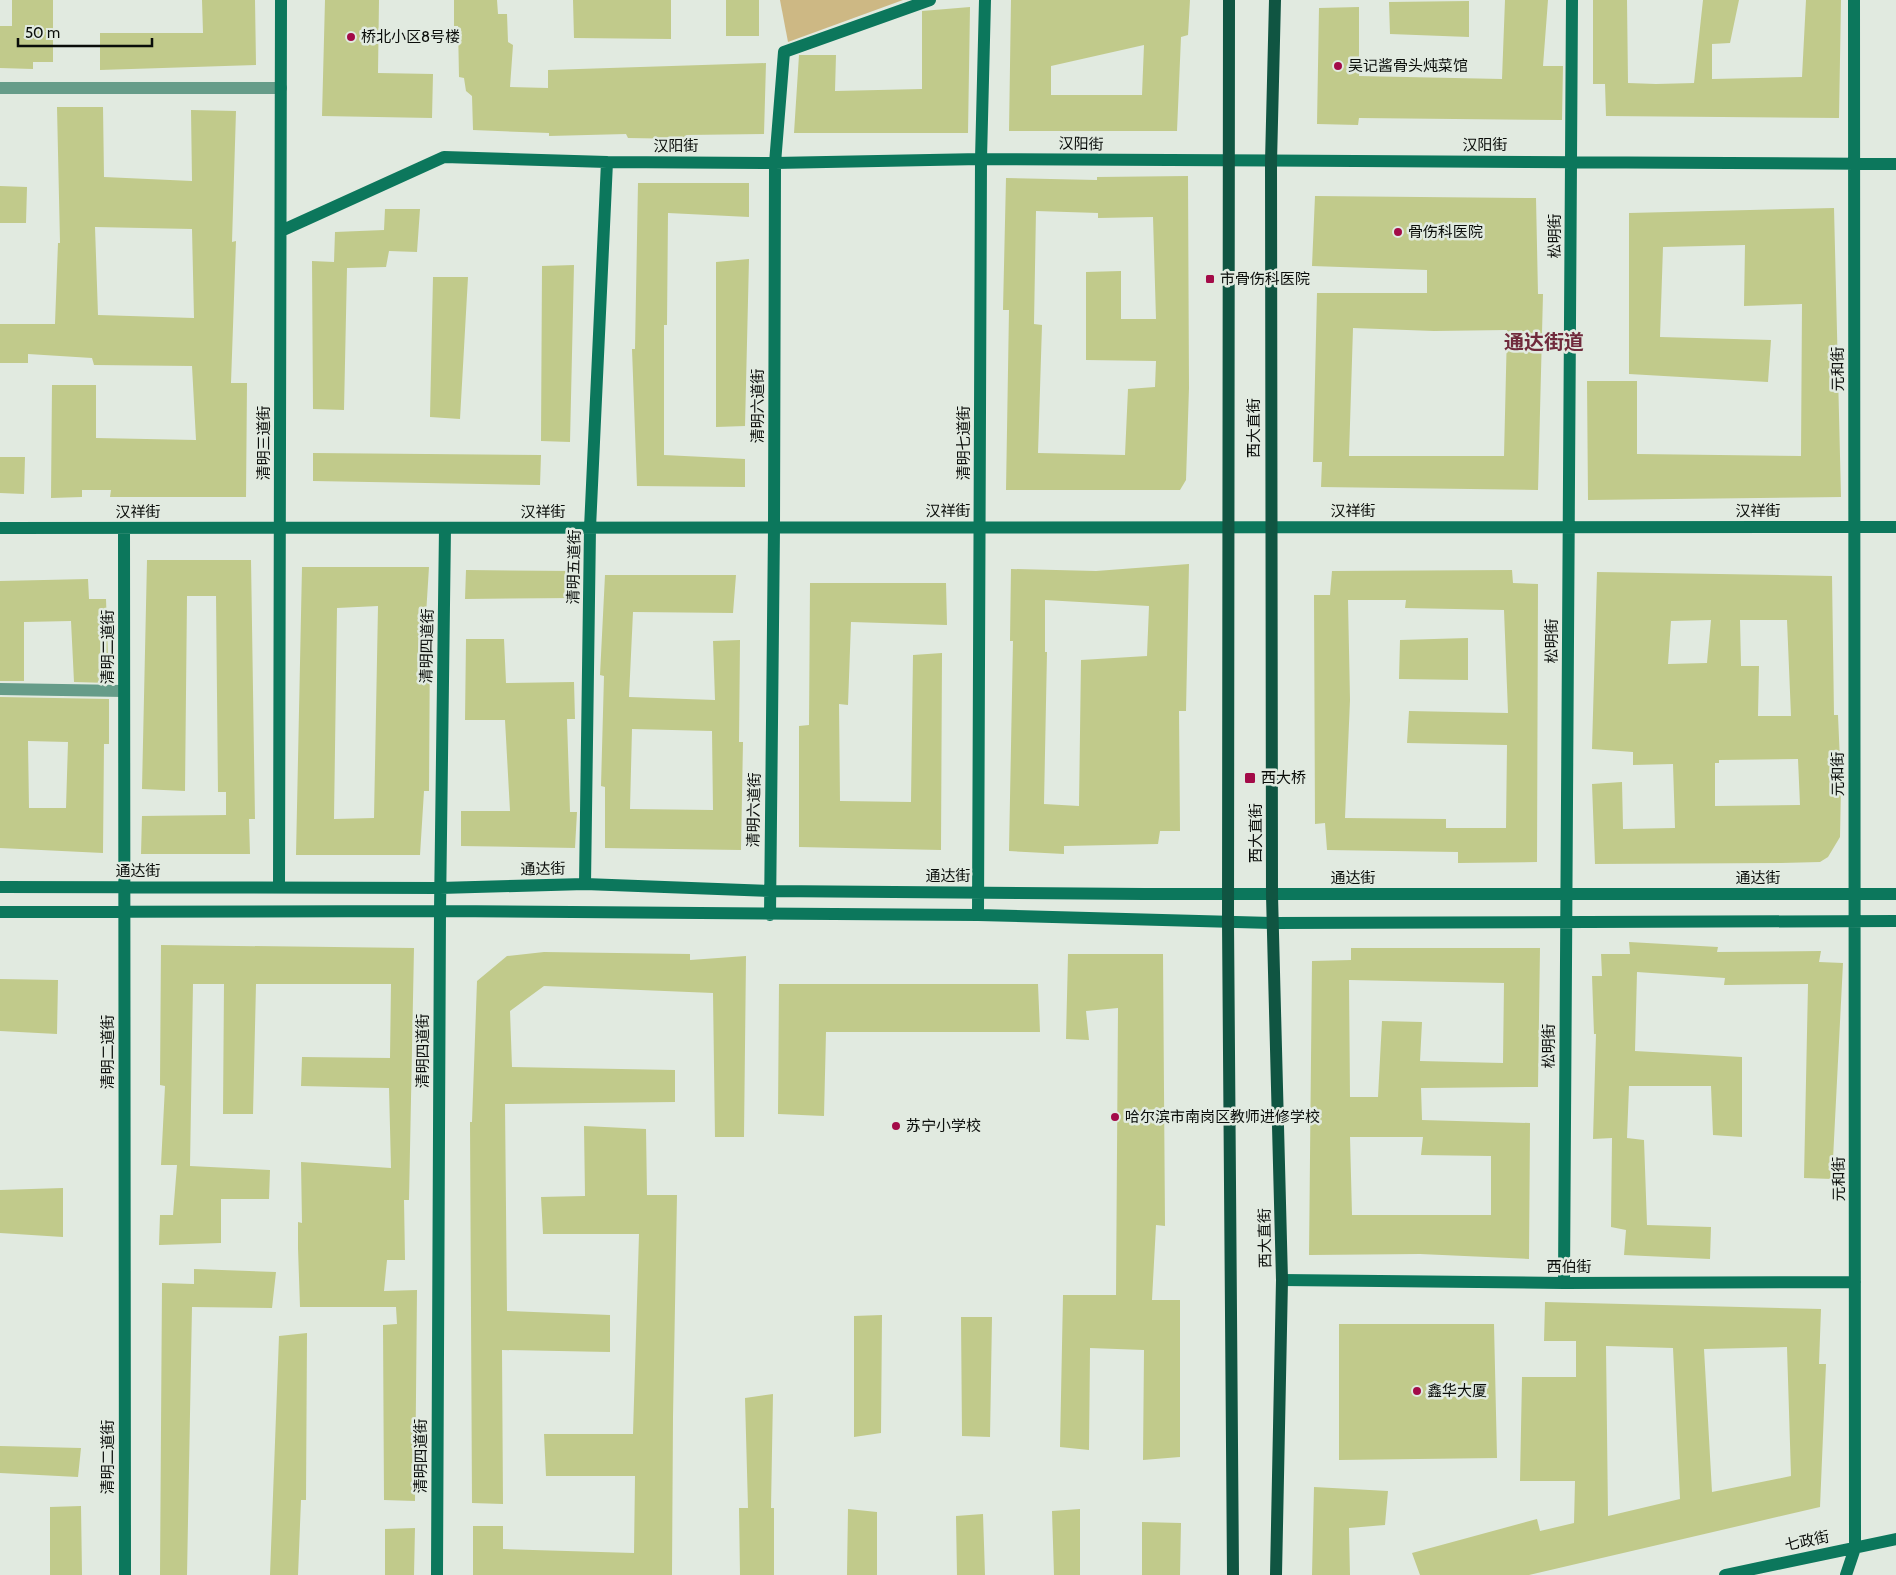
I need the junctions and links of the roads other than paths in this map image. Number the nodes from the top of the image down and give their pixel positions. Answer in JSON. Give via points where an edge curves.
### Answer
{"nodes":[{"id":1,"x":281,"y":0,"type":"edge"},
{"id":2,"x":930,"y":0,"type":"edge"},
{"id":3,"x":985,"y":0,"type":"edge"},
{"id":4,"x":1229,"y":0,"type":"edge"},
{"id":5,"x":1275,"y":0,"type":"edge"},
{"id":6,"x":1572,"y":0,"type":"edge"},
{"id":7,"x":1854,"y":0,"type":"edge"},
{"id":8,"x":0,"y":88,"type":"edge"},
{"id":9,"x":281,"y":88,"type":"junction"},
{"id":10,"x":981,"y":159,"type":"junction"},
{"id":11,"x":1571,"y":161,"type":"junction"},
{"id":12,"x":607,"y":162,"type":"junction"},
{"id":13,"x":1227,"y":162,"type":"junction"},
{"id":14,"x":1271,"y":162,"type":"junction"},
{"id":15,"x":775,"y":163,"type":"junction"},
{"id":16,"x":1854,"y":164,"type":"junction"},
{"id":17,"x":1896,"y":164,"type":"edge"},
{"id":18,"x":281,"y":231,"type":"junction"},
{"id":19,"x":1230,"y":527,"type":"junction"},
{"id":20,"x":1270,"y":527,"type":"junction"},
{"id":21,"x":1569,"y":527,"type":"junction"},
{"id":22,"x":1854,"y":527,"type":"junction"},
{"id":23,"x":1896,"y":527,"type":"edge"},
{"id":24,"x":0,"y":528,"type":"edge"},
{"id":25,"x":124,"y":528,"type":"junction"},
{"id":26,"x":280,"y":528,"type":"junction"},
{"id":27,"x":445,"y":528,"type":"junction"},
{"id":28,"x":590,"y":528,"type":"junction"},
{"id":29,"x":774,"y":528,"type":"junction"},
{"id":30,"x":980,"y":528,"type":"junction"},
{"id":31,"x":0,"y":689,"type":"edge"},
{"id":32,"x":124,"y":691,"type":"junction"},
{"id":33,"x":585,"y":884,"type":"junction"},
{"id":34,"x":279,"y":886,"type":"junction"},
{"id":35,"x":124,"y":887,"type":"junction"},
{"id":36,"x":0,"y":888,"type":"edge"},
{"id":37,"x":440,"y":888,"type":"junction"},
{"id":38,"x":770,"y":891,"type":"junction"},
{"id":39,"x":979,"y":892,"type":"junction"},
{"id":40,"x":1228,"y":894,"type":"junction"},
{"id":41,"x":1566,"y":894,"type":"junction"},
{"id":42,"x":1855,"y":894,"type":"junction"},
{"id":43,"x":1896,"y":894,"type":"edge"},
{"id":44,"x":1272,"y":895,"type":"junction"},
{"id":45,"x":440,"y":911,"type":"junction"},
{"id":46,"x":0,"y":912,"type":"edge"},
{"id":47,"x":124,"y":914,"type":"junction"},
{"id":48,"x":770,"y":915,"type":"junction"},
{"id":49,"x":978,"y":915,"type":"junction"},
{"id":50,"x":1855,"y":920,"type":"junction"},
{"id":51,"x":1566,"y":921,"type":"junction"},
{"id":52,"x":1896,"y":921,"type":"edge"},
{"id":53,"x":1228,"y":922,"type":"junction"},
{"id":54,"x":1273,"y":923,"type":"junction"},
{"id":55,"x":1282,"y":1280,"type":"junction"},
{"id":56,"x":1855,"y":1282,"type":"junction"},
{"id":57,"x":1564,"y":1283,"type":"junction"},
{"id":58,"x":1896,"y":1539,"type":"edge"},
{"id":59,"x":1855,"y":1548,"type":"junction"},
{"id":60,"x":1750,"y":1572,"type":"edge"},
{"id":61,"x":125,"y":1575,"type":"edge"},
{"id":62,"x":437,"y":1575,"type":"edge"},
{"id":63,"x":1233,"y":1575,"type":"edge"},
{"id":64,"x":1276,"y":1575,"type":"edge"},
{"id":65,"x":1726,"y":1575,"type":"edge"},
{"id":66,"x":1846,"y":1575,"type":"edge"}],
"edges":[{"from":1,"to":9,"type":"street","name":"清明三道街"},
{"from":2,"to":15,"type":"street","name":"清明六道街","via":[[784,52]]},
{"from":3,"to":10,"type":"street","name":"清明七道街"},
{"from":4,"to":13,"type":"main road","name":"西大直街"},
{"from":5,"to":14,"type":"main road","name":"西大直街"},
{"from":6,"to":11,"type":"street","name":"松明街"},
{"from":7,"to":16,"type":"street","name":"元和街"},
{"from":8,"to":9,"type":"street"},
{"from":9,"to":18,"type":"street","name":"清明三道街"},
{"from":10,"to":13,"type":"street","name":"汉阳街"},
{"from":10,"to":15,"type":"street","name":"汉阳街"},
{"from":10,"to":30,"type":"street","name":"清明七道街"},
{"from":11,"to":14,"type":"street","name":"汉阳街"},
{"from":11,"to":16,"type":"street","name":"汉阳街"},
{"from":11,"to":21,"type":"street","name":"松明街"},
{"from":12,"to":15,"type":"street","name":"汉阳街"},
{"from":12,"to":18,"type":"street","name":"汉阳街","via":[[444,157]]},
{"from":12,"to":28,"type":"street","name":"清明五道街"},
{"from":13,"to":14,"type":"street","name":"汉阳街"},
{"from":13,"to":19,"type":"main road","name":"西大直街"},
{"from":14,"to":20,"type":"main road","name":"西大直街"},
{"from":15,"to":29,"type":"street","name":"清明六道街"},
{"from":16,"to":17,"type":"street","name":"汉阳街"},
{"from":16,"to":22,"type":"street","name":"元和街"},
{"from":18,"to":26,"type":"street","name":"清明三道街"},
{"from":19,"to":20,"type":"street","name":"汉祥街"},
{"from":19,"to":30,"type":"street","name":"汉祥街"},
{"from":19,"to":40,"type":"main road","name":"西大直街"},
{"from":20,"to":21,"type":"street","name":"汉祥街"},
{"from":20,"to":44,"type":"main road","name":"西大直街"},
{"from":21,"to":22,"type":"street","name":"汉祥街"},
{"from":21,"to":41,"type":"street","name":"松明街"},
{"from":22,"to":23,"type":"street","name":"汉祥街"},
{"from":22,"to":42,"type":"street","name":"元和街"},
{"from":24,"to":25,"type":"street","name":"汉祥街"},
{"from":25,"to":26,"type":"street","name":"汉祥街"},
{"from":25,"to":32,"type":"street","name":"清明二道街"},
{"from":26,"to":27,"type":"street","name":"汉祥街"},
{"from":26,"to":34,"type":"street","name":"清明三道街"},
{"from":27,"to":28,"type":"street","name":"汉祥街"},
{"from":27,"to":37,"type":"street","name":"清明四道街"},
{"from":28,"to":29,"type":"street","name":"汉祥街"},
{"from":28,"to":33,"type":"street","name":"清明五道街"},
{"from":29,"to":30,"type":"street","name":"汉祥街"},
{"from":29,"to":38,"type":"street","name":"清明六道街"},
{"from":30,"to":39,"type":"street","name":"清明七道街"},
{"from":31,"to":32,"type":"street"},
{"from":32,"to":35,"type":"street","name":"清明二道街"},
{"from":33,"to":37,"type":"street","name":"通达街"},
{"from":33,"to":38,"type":"street","name":"通达街"},
{"from":34,"to":35,"type":"street","name":"通达街"},
{"from":34,"to":37,"type":"street","name":"通达街"},
{"from":35,"to":36,"type":"street","name":"通达街"},
{"from":35,"to":47,"type":"street","name":"清明二道街"},
{"from":37,"to":45,"type":"street","name":"清明四道街"},
{"from":38,"to":39,"type":"street","name":"通达街"},
{"from":38,"to":48,"type":"street","name":"清明六道街"},
{"from":39,"to":40,"type":"street","name":"通达街"},
{"from":39,"to":49,"type":"street","name":"清明七道街"},
{"from":40,"to":44,"type":"street","name":"通达街"},
{"from":40,"to":53,"type":"main road","name":"西大直街"},
{"from":41,"to":42,"type":"street","name":"通达街"},
{"from":41,"to":44,"type":"street","name":"通达街"},
{"from":41,"to":51,"type":"street","name":"松明街"},
{"from":42,"to":43,"type":"street","name":"通达街"},
{"from":42,"to":50,"type":"street","name":"元和街"},
{"from":44,"to":54,"type":"main road","name":"西大直街"},
{"from":45,"to":47,"type":"street"},
{"from":45,"to":48,"type":"street"},
{"from":45,"to":62,"type":"street","name":"清明四道街"},
{"from":46,"to":47,"type":"street"},
{"from":47,"to":61,"type":"street","name":"清明二道街"},
{"from":48,"to":49,"type":"street"},
{"from":49,"to":53,"type":"street"},
{"from":50,"to":51,"type":"street"},
{"from":50,"to":52,"type":"street"},
{"from":50,"to":56,"type":"street","name":"元和街"},
{"from":51,"to":54,"type":"street"},
{"from":51,"to":57,"type":"street","name":"松明街"},
{"from":53,"to":54,"type":"street"},
{"from":53,"to":63,"type":"main road","name":"西大直街"},
{"from":54,"to":55,"type":"main road","name":"西大直街"},
{"from":55,"to":57,"type":"street","name":"西伯街"},
{"from":55,"to":64,"type":"main road","name":"西大直街"},
{"from":56,"to":57,"type":"street","name":"西伯街"},
{"from":56,"to":59,"type":"street","name":"元和街"},
{"from":58,"to":59,"type":"street","name":"七政街"},
{"from":59,"to":60,"type":"street","name":"七政街"},
{"from":59,"to":66,"type":"street","name":"元和街"},
{"from":60,"to":65,"type":"street","name":"七政街"}]}
